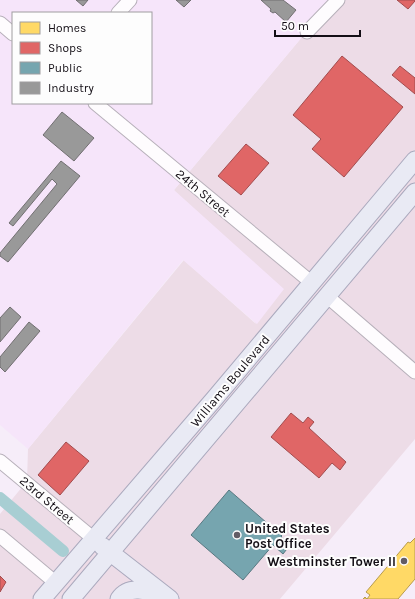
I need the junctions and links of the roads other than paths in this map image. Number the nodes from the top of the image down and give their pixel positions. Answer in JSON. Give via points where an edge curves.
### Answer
{"nodes":[{"id":1,"x":130,"y":0,"type":"edge"},
{"id":2,"x":338,"y":0,"type":"edge"},
{"id":3,"x":119,"y":12,"type":"edge"},
{"id":4,"x":0,"y":23,"type":"edge"},
{"id":5,"x":307,"y":32,"type":"dead end"},
{"id":6,"x":12,"y":33,"type":"edge"},
{"id":7,"x":95,"y":104,"type":"edge"},
{"id":8,"x":415,"y":160,"type":"edge"},
{"id":9,"x":415,"y":192,"type":"edge"},
{"id":10,"x":351,"y":237,"type":"junction"},
{"id":11,"x":312,"y":283,"type":"junction"},
{"id":12,"x":328,"y":297,"type":"junction"},
{"id":13,"x":295,"y":335,"type":"junction"},
{"id":14,"x":415,"y":372,"type":"edge"},
{"id":15,"x":0,"y":461,"type":"edge"},
{"id":16,"x":0,"y":536,"type":"edge"},
{"id":17,"x":94,"y":539,"type":"junction"},
{"id":18,"x":110,"y":552,"type":"junction"},
{"id":19,"x":56,"y":583,"type":"junction"},
{"id":20,"x":73,"y":598,"type":"edge"},
{"id":21,"x":169,"y":598,"type":"edge"},
{"id":22,"x":42,"y":599,"type":"edge"},
{"id":23,"x":119,"y":599,"type":"edge"}],
"edges":[{"from":1,"to":3,"type":"street"},
{"from":2,"to":5,"type":"street"},
{"from":4,"to":6,"type":"street"},
{"from":7,"to":11,"type":"street","name":"24th Street"},
{"from":8,"to":10,"type":"main road","name":"Williams Boulevard"},
{"from":9,"to":12,"type":"main road","name":"Williams Boulevard"},
{"from":10,"to":11,"type":"main road","name":"Williams Boulevard"},
{"from":10,"to":12,"type":"main road","via":[[349,249],[328,276]]},
{"from":11,"to":13,"type":"main road","via":[[311,296],[300,313]]},
{"from":11,"to":17,"type":"main road","name":"Williams Boulevard"},
{"from":12,"to":13,"type":"main road","name":"Williams Boulevard"},
{"from":12,"to":14,"type":"street"},
{"from":13,"to":18,"type":"main road","name":"Williams Boulevard"},
{"from":15,"to":17,"type":"street","name":"23rd Street"},
{"from":16,"to":19,"type":"street"},
{"from":17,"to":18,"type":"main road"},
{"from":17,"to":19,"type":"main road","name":"Williams Boulevard"},
{"from":18,"to":20,"type":"main road","name":"Williams Boulevard"},
{"from":18,"to":21,"type":"main road"},
{"from":19,"to":20,"type":"main road"},
{"from":19,"to":22,"type":"main road","name":"Williams Boulevard"},
{"from":21,"to":23,"type":"main road","via":[[147,591],[131,590],[122,594]]}]}
